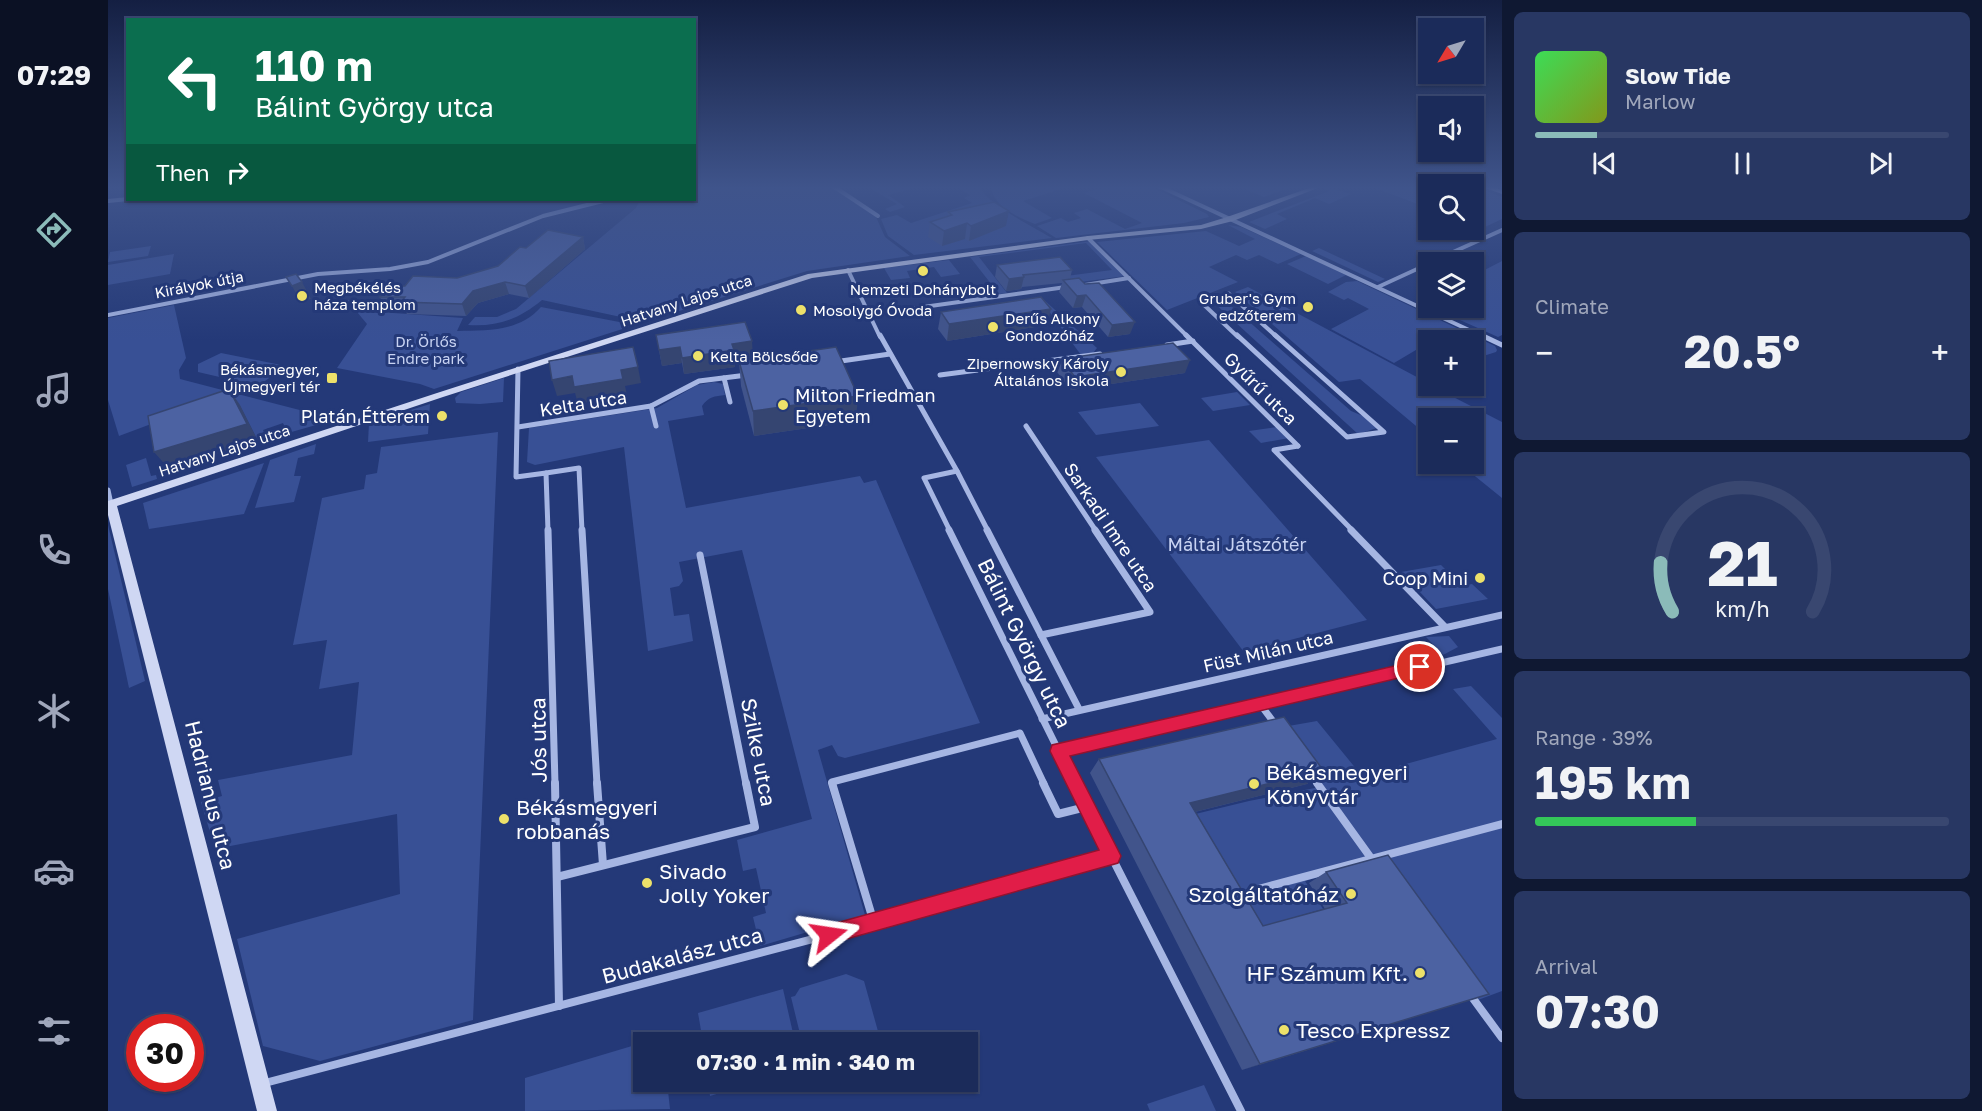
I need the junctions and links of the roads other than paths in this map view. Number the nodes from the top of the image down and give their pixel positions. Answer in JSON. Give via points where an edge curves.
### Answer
{"nodes":[{"id":1,"x":488,"y":238,"type":"edge"},
{"id":2,"x":1088,"y":238,"type":"joint"},
{"id":3,"x":1272,"y":238,"type":"edge"},
{"id":4,"x":1485,"y":238,"type":"edge"},
{"id":5,"x":1453,"y":252,"type":"edge"},
{"id":6,"x":1418,"y":268,"type":"edge"},
{"id":7,"x":848,"y":270,"type":"junction"},
{"id":8,"x":1129,"y":278,"type":"junction"},
{"id":9,"x":1378,"y":286,"type":"junction"},
{"id":10,"x":909,"y":309,"type":"dead end"},
{"id":11,"x":108,"y":315,"type":"edge"},
{"id":12,"x":1193,"y":341,"type":"junction"},
{"id":13,"x":1502,"y":345,"type":"edge"},
{"id":14,"x":1160,"y":346,"type":"edge"},
{"id":15,"x":1106,"y":353,"type":"edge"},
{"id":16,"x":890,"y":354,"type":"junction"},
{"id":17,"x":830,"y":363,"type":"edge"},
{"id":18,"x":518,"y":369,"type":"junction"},
{"id":19,"x":754,"y":374,"type":"edge"},
{"id":20,"x":940,"y":375,"type":"dead end"},
{"id":21,"x":724,"y":378,"type":"junction"},
{"id":22,"x":730,"y":402,"type":"dead end"},
{"id":23,"x":651,"y":406,"type":"junction"},
{"id":24,"x":656,"y":426,"type":"dead end"},
{"id":25,"x":1026,"y":426,"type":"dead end"},
{"id":26,"x":518,"y":427,"type":"junction"},
{"id":27,"x":1384,"y":432,"type":"joint"},
{"id":28,"x":957,"y":471,"type":"junction"},
{"id":29,"x":546,"y":473,"type":"junction"},
{"id":30,"x":108,"y":490,"type":"edge"},
{"id":31,"x":111,"y":504,"type":"junction"},
{"id":32,"x":700,"y":555,"type":"dead end"},
{"id":33,"x":1502,"y":615,"type":"edge"},
{"id":34,"x":1445,"y":627,"type":"junction"},
{"id":35,"x":1041,"y":635,"type":"junction"},
{"id":36,"x":1502,"y":649,"type":"edge"},
{"id":37,"x":1260,"y":704,"type":"junction"},
{"id":38,"x":1079,"y":709,"type":"junction"},
{"id":39,"x":1042,"y":719,"type":"junction"},
{"id":40,"x":1280,"y":732,"type":"edge"},
{"id":41,"x":1058,"y":751,"type":"junction"},
{"id":42,"x":1307,"y":769,"type":"edge"},
{"id":43,"x":1086,"y":807,"type":"junction"},
{"id":44,"x":1502,"y":824,"type":"edge"},
{"id":45,"x":1111,"y":856,"type":"junction"},
{"id":46,"x":1371,"y":858,"type":"junction"},
{"id":47,"x":603,"y":866,"type":"junction"},
{"id":48,"x":557,"y":877,"type":"junction"},
{"id":49,"x":1385,"y":877,"type":"edge"},
{"id":50,"x":1251,"y":891,"type":"dead end"},
{"id":51,"x":874,"y":923,"type":"junction"},
{"id":52,"x":1466,"y":988,"type":"edge"},
{"id":53,"x":559,"y":1006,"type":"junction"},
{"id":54,"x":1502,"y":1038,"type":"edge"},
{"id":55,"x":261,"y":1085,"type":"junction"},
{"id":56,"x":267,"y":1111,"type":"edge"},
{"id":57,"x":1241,"y":1111,"type":"edge"}],
"edges":[{"from":1,"to":11,"type":"street","name":"Királyok útja","via":[[428,262],[318,274]]},
{"from":2,"to":7,"type":"street","name":"Hatvany Lajos utca"},
{"from":2,"to":8,"type":"street","name":"Gyűrű utca"},
{"from":3,"to":9,"type":"street"},
{"from":4,"to":5,"type":"street"},
{"from":6,"to":9,"type":"street"},
{"from":7,"to":16,"type":"street","name":"Bálint György utca"},
{"from":7,"to":18,"type":"street","name":"Hatvany Lajos utca","via":[[811,276]]},
{"from":8,"to":10,"type":"street"},
{"from":8,"to":12,"type":"street","name":"Gyűrű utca"},
{"from":9,"to":13,"type":"street"},
{"from":12,"to":14,"type":"street"},
{"from":12,"to":34,"type":"street","name":"Gyűrű utca","via":[[1298,446],[1274,450]]},
{"from":15,"to":20,"type":"street"},
{"from":16,"to":17,"type":"street"},
{"from":16,"to":28,"type":"street","name":"Bálint György utca"},
{"from":18,"to":26,"type":"street"},
{"from":18,"to":31,"type":"street","name":"Hatvany Lajos utca"},
{"from":19,"to":21,"type":"street","name":"Kelta utca"},
{"from":21,"to":22,"type":"street"},
{"from":21,"to":23,"type":"street","name":"Kelta utca","via":[[699,381]]},
{"from":23,"to":24,"type":"street","name":"Kelta utca"},
{"from":23,"to":26,"type":"street","name":"Kelta utca"},
{"from":25,"to":35,"type":"street","name":"Sarkadi Imre utca","via":[[1150,612]]},
{"from":26,"to":29,"type":"street","via":[[516,477]]},
{"from":27,"to":27,"type":"street","name":"Gyűrű utca","via":[[1228,293],[1202,303],[1347,437]]},
{"from":28,"to":35,"type":"street","name":"Bálint György utca"},
{"from":28,"to":39,"type":"street","name":"Bálint György utca","via":[[924,478]]},
{"from":29,"to":47,"type":"street","via":[[579,468]]},
{"from":29,"to":48,"type":"street","name":"Jós utca"},
{"from":30,"to":31,"type":"street","name":"Hadrianus utca"},
{"from":31,"to":55,"type":"street","name":"Hadrianus utca"},
{"from":32,"to":47,"type":"street","name":"Szilke utca","via":[[755,827]]},
{"from":33,"to":34,"type":"street","name":"Füst Milán utca"},
{"from":34,"to":38,"type":"street","name":"Füst Milán utca"},
{"from":35,"to":38,"type":"street","name":"Bálint György utca"},
{"from":36,"to":37,"type":"street"},
{"from":37,"to":40,"type":"street"},
{"from":37,"to":41,"type":"street"},
{"from":38,"to":39,"type":"street","name":"Füst Milán utca"},
{"from":39,"to":41,"type":"street","name":"Bálint György utca"},
{"from":41,"to":43,"type":"street","name":"Bálint György utca"},
{"from":42,"to":46,"type":"street"},
{"from":43,"to":45,"type":"street","name":"Bálint György utca"},
{"from":43,"to":51,"type":"street","via":[[1058,814],[1020,734],[832,782]]},
{"from":44,"to":46,"type":"street"},
{"from":45,"to":51,"type":"street","name":"Budakalász utca"},
{"from":45,"to":57,"type":"street","name":"Bálint György utca"},
{"from":46,"to":49,"type":"street"},
{"from":46,"to":50,"type":"street"},
{"from":47,"to":48,"type":"street","name":"Szilke utca"},
{"from":48,"to":53,"type":"street","name":"Jós utca"},
{"from":51,"to":53,"type":"street","name":"Budakalász utca"},
{"from":52,"to":54,"type":"street"},
{"from":53,"to":55,"type":"street","name":"Budakalász utca"},
{"from":55,"to":56,"type":"street","name":"Hadrianus utca"}]}
